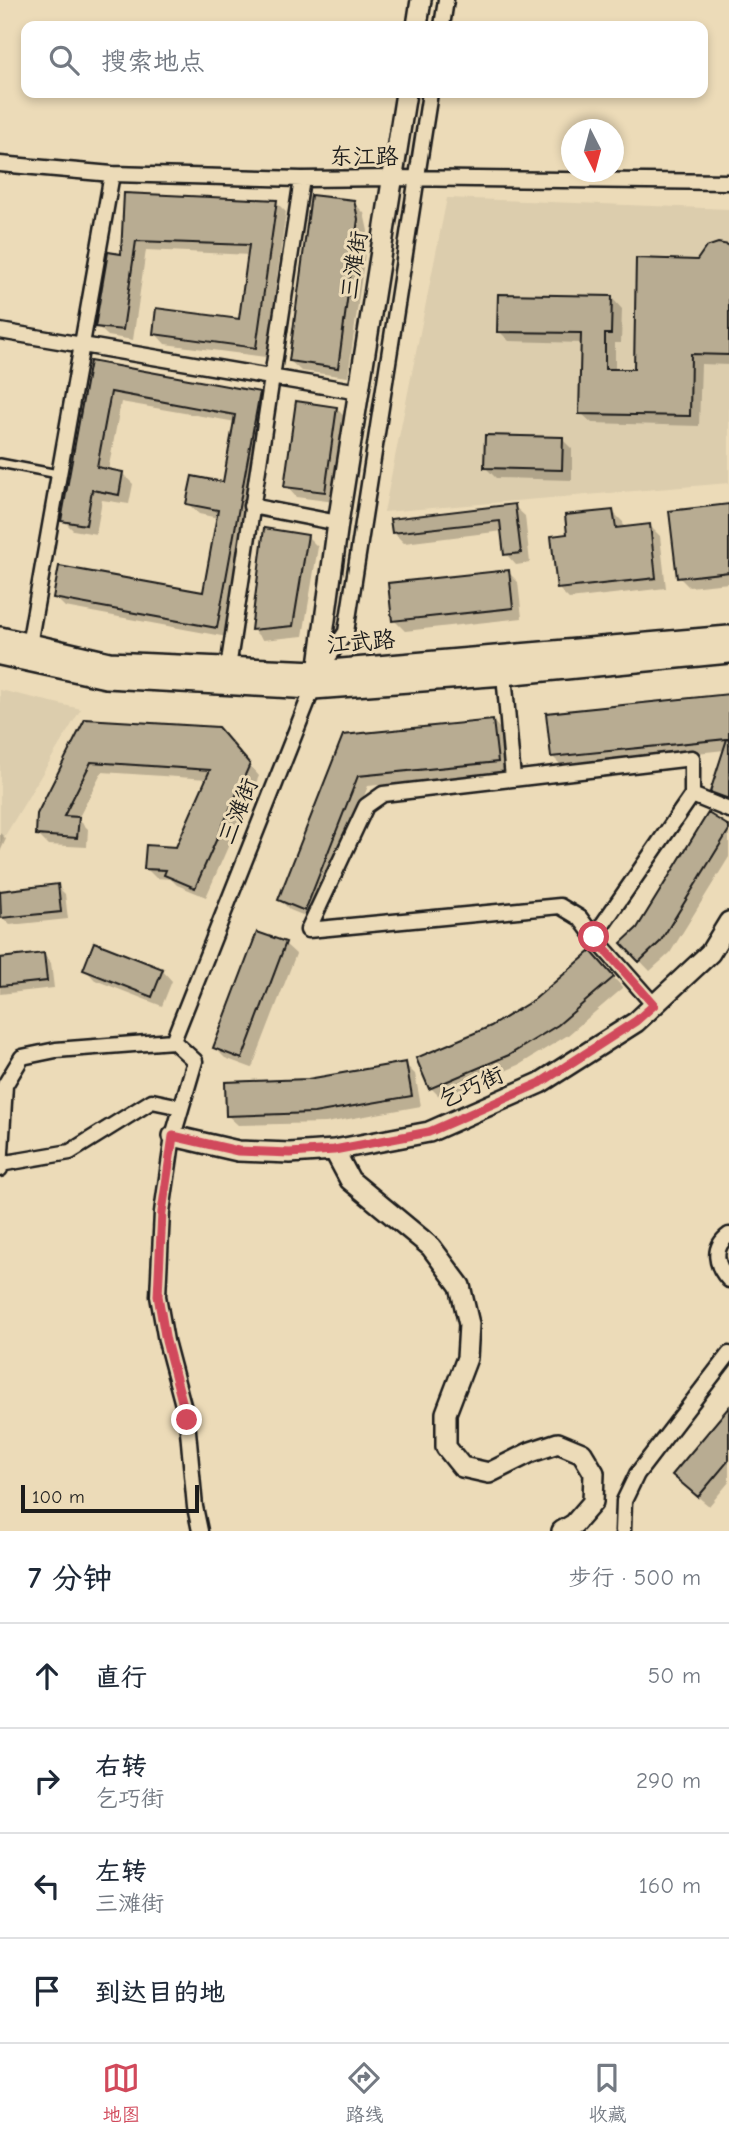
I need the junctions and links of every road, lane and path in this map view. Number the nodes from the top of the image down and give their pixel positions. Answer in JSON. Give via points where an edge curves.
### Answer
{"nodes":[{"id":1,"x":421,"y":0,"type":"edge"},
{"id":2,"x":446,"y":0,"type":"edge"},
{"id":3,"x":418,"y":21,"type":"edge"},
{"id":4,"x":443,"y":21,"type":"edge"},
{"id":5,"x":405,"y":98,"type":"edge"},
{"id":6,"x":429,"y":98,"type":"edge"},
{"id":7,"x":0,"y":164,"type":"edge"},
{"id":8,"x":112,"y":174,"type":"junction"},
{"id":9,"x":393,"y":178,"type":"junction"},
{"id":10,"x":302,"y":179,"type":"junction"},
{"id":11,"x":416,"y":179,"type":"junction"},
{"id":12,"x":729,"y":182,"type":"edge"},
{"id":13,"x":0,"y":331,"type":"edge"},
{"id":14,"x":80,"y":345,"type":"junction"},
{"id":15,"x":271,"y":377,"type":"junction"},
{"id":16,"x":359,"y":392,"type":"junction"},
{"id":17,"x":0,"y":463,"type":"edge"},
{"id":18,"x":58,"y":474,"type":"junction"},
{"id":19,"x":251,"y":506,"type":"junction"},
{"id":20,"x":338,"y":523,"type":"junction"},
{"id":21,"x":729,"y":637,"type":"edge"},
{"id":22,"x":29,"y":645,"type":"junction"},
{"id":23,"x":729,"y":652,"type":"edge"},
{"id":24,"x":1,"y":653,"type":"edge"},
{"id":25,"x":228,"y":668,"type":"junction"},
{"id":26,"x":504,"y":674,"type":"junction"},
{"id":27,"x":316,"y":680,"type":"junction"},
{"id":28,"x":513,"y":779,"type":"junction"},
{"id":29,"x":692,"y":795,"type":"junction"},
{"id":30,"x":729,"y":810,"type":"edge"},
{"id":31,"x":729,"y":922,"type":"edge"},
{"id":32,"x":594,"y":937,"type":"junction"},
{"id":33,"x":654,"y":1005,"type":"junction"},
{"id":34,"x":173,"y":1041,"type":"junction"},
{"id":35,"x":181,"y":1107,"type":"junction"},
{"id":36,"x":173,"y":1136,"type":"junction"},
{"id":37,"x":334,"y":1150,"type":"junction"},
{"id":38,"x":0,"y":1166,"type":"edge"},
{"id":39,"x":729,"y":1235,"type":"edge"},
{"id":40,"x":729,"y":1280,"type":"edge"},
{"id":41,"x":729,"y":1354,"type":"edge"},
{"id":42,"x":200,"y":1531,"type":"edge"},
{"id":43,"x":562,"y":1531,"type":"edge"},
{"id":44,"x":623,"y":1531,"type":"edge"}],
"edges":[{"from":1,"to":3,"type":"street"},
{"from":2,"to":4,"type":"street"},
{"from":5,"to":9,"type":"street","name":"三滩街"},
{"from":6,"to":11,"type":"street"},
{"from":7,"to":8,"type":"street","name":"东江路"},
{"from":8,"to":10,"type":"street","name":"东江路"},
{"from":8,"to":14,"type":"street"},
{"from":9,"to":10,"type":"street","name":"东江路"},
{"from":9,"to":11,"type":"street","name":"东江路"},
{"from":9,"to":16,"type":"street","name":"三滩街"},
{"from":10,"to":15,"type":"street"},
{"from":11,"to":12,"type":"street","name":"东江路"},
{"from":11,"to":27,"type":"street","via":[[346,632]]},
{"from":13,"to":14,"type":"street"},
{"from":14,"to":15,"type":"street"},
{"from":14,"to":18,"type":"street"},
{"from":15,"to":16,"type":"street"},
{"from":15,"to":19,"type":"street"},
{"from":16,"to":20,"type":"street","name":"三滩街"},
{"from":17,"to":18,"type":"lane"},
{"from":18,"to":22,"type":"street"},
{"from":19,"to":20,"type":"street"},
{"from":19,"to":25,"type":"street"},
{"from":20,"to":27,"type":"street","name":"三滩街"},
{"from":21,"to":27,"type":"main road","name":"江武路"},
{"from":22,"to":24,"type":"main road","name":"江武路"},
{"from":22,"to":25,"type":"main road","name":"江武路","via":[[109,663]]},
{"from":23,"to":26,"type":"main road","name":"江武路"},
{"from":24,"to":27,"type":"main road","name":"江武路","via":[[106,677]]},
{"from":25,"to":27,"type":"main road","name":"江武路"},
{"from":26,"to":27,"type":"main road","name":"江武路"},
{"from":26,"to":28,"type":"street"},
{"from":27,"to":34,"type":"street","name":"三滩街"},
{"from":28,"to":29,"type":"street","via":[[692,758]]},
{"from":28,"to":32,"type":"street","via":[[376,797],[363,813],[308,930],[560,906],[580,918]]},
{"from":29,"to":30,"type":"street"},
{"from":29,"to":32,"type":"street"},
{"from":31,"to":33,"type":"street","name":"乞巧街","via":[[709,953]]},
{"from":32,"to":33,"type":"street"},
{"from":33,"to":37,"type":"street","name":"乞巧街","via":[[540,1083],[429,1132]]},
{"from":34,"to":35,"type":"street","via":[[195,1061]]},
{"from":34,"to":38,"type":"street","via":[[22,1057],[5,1085]]},
{"from":35,"to":36,"type":"street"},
{"from":35,"to":38,"type":"street","via":[[152,1101],[70,1152]]},
{"from":36,"to":37,"type":"street","name":"乞巧街","via":[[238,1151]]},
{"from":36,"to":42,"type":"street","via":[[162,1212],[158,1296],[187,1420]]},
{"from":37,"to":43,"type":"street","via":[[350,1180],[431,1247],[460,1286],[469,1324],[467,1358],[446,1413],[446,1447],[462,1467],[489,1472],[558,1443],[582,1453],[594,1473],[593,1502]]},
{"from":39,"to":40,"type":"street","via":[[716,1254],[719,1269]]},
{"from":41,"to":44,"type":"street","via":[[637,1474],[624,1500]]}]}
